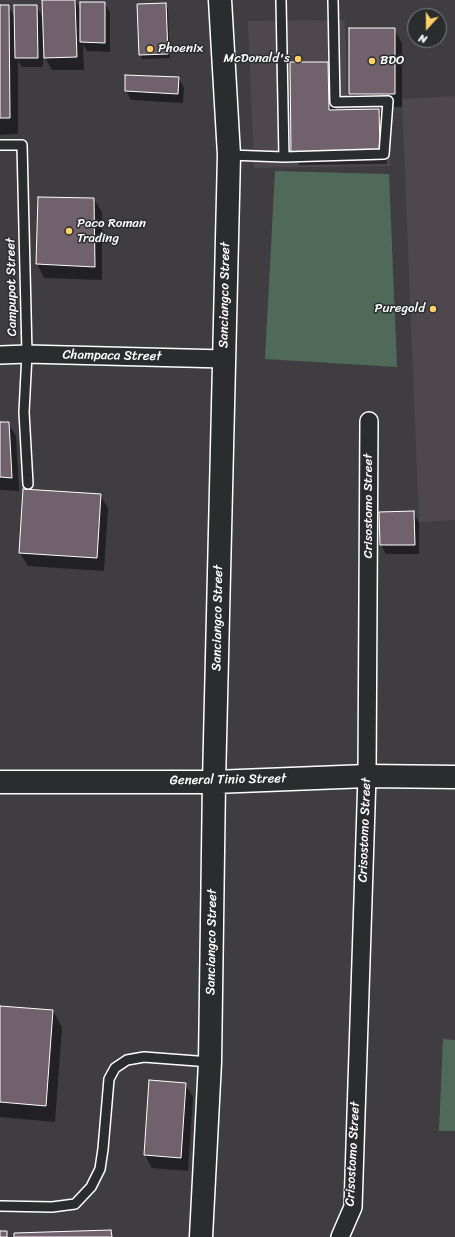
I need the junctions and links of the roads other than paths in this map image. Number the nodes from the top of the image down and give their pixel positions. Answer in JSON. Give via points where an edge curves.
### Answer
{"nodes":[{"id":1,"x":220,"y":0,"type":"edge"},
{"id":2,"x":281,"y":0,"type":"edge"},
{"id":3,"x":333,"y":0,"type":"edge"},
{"id":4,"x":0,"y":145,"type":"edge"},
{"id":5,"x":229,"y":155,"type":"junction"},
{"id":6,"x":284,"y":157,"type":"junction"},
{"id":7,"x":27,"y":354,"type":"junction"},
{"id":8,"x":0,"y":355,"type":"edge"},
{"id":9,"x":224,"y":359,"type":"junction"},
{"id":10,"x":369,"y":421,"type":"dead end"},
{"id":11,"x":28,"y":484,"type":"dead end"},
{"id":12,"x":367,"y":776,"type":"junction"},
{"id":13,"x":455,"y":778,"type":"edge"},
{"id":14,"x":0,"y":782,"type":"edge"},
{"id":15,"x":214,"y":782,"type":"junction"},
{"id":16,"x":210,"y":1062,"type":"junction"},
{"id":17,"x":0,"y":1206,"type":"edge"},
{"id":18,"x":201,"y":1237,"type":"edge"},
{"id":19,"x":340,"y":1237,"type":"edge"}],
"edges":[{"from":1,"to":5,"type":"street","name":"Sanciangco Street"},
{"from":2,"to":6,"type":"lane"},
{"from":3,"to":6,"type":"lane","via":[[335,102],[388,101],[384,154]]},
{"from":4,"to":7,"type":"lane","name":"Campupot Street","via":[[22,145]]},
{"from":5,"to":6,"type":"lane"},
{"from":5,"to":9,"type":"street","name":"Sanciangco Street"},
{"from":7,"to":8,"type":"street","name":"Champaca Street"},
{"from":7,"to":9,"type":"street","name":"Champaca Street"},
{"from":7,"to":11,"type":"lane","via":[[24,412]]},
{"from":9,"to":15,"type":"street","name":"Sanciangco Street"},
{"from":10,"to":12,"type":"street","name":"Crisostomo Street"},
{"from":12,"to":13,"type":"street","name":"General Tinio Street"},
{"from":12,"to":15,"type":"street","name":"General Tinio Street"},
{"from":12,"to":19,"type":"street","name":"Crisostomo Street","via":[[353,1207]]},
{"from":14,"to":15,"type":"street","name":"General Tinio Street"},
{"from":15,"to":16,"type":"street","name":"Sanciangco Street"},
{"from":16,"to":17,"type":"lane","via":[[144,1057],[126,1060],[115,1068],[109,1080],[104,1149],[100,1169],[91,1187],[75,1204],[52,1207]]},
{"from":16,"to":18,"type":"street","name":"Sanciangco Street"}]}
